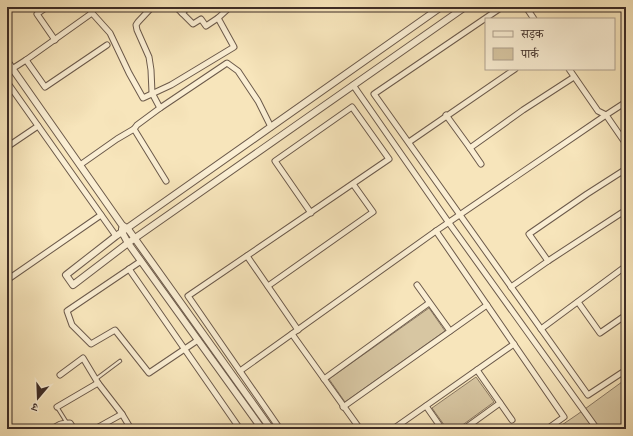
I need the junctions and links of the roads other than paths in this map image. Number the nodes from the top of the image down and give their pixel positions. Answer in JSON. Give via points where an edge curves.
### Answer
{"nodes":[{"id":1,"x":47,"y":7,"type":"edge"},
{"id":2,"x":88,"y":7,"type":"edge"},
{"id":3,"x":152,"y":7,"type":"edge"},
{"id":4,"x":176,"y":7,"type":"edge"},
{"id":5,"x":188,"y":7,"type":"edge"},
{"id":6,"x":230,"y":7,"type":"edge"},
{"id":7,"x":441,"y":7,"type":"edge"},
{"id":8,"x":465,"y":7,"type":"edge"},
{"id":9,"x":502,"y":7,"type":"edge"},
{"id":10,"x":526,"y":7,"type":"edge"},
{"id":11,"x":624,"y":7,"type":"edge"},
{"id":12,"x":626,"y":10,"type":"edge"},
{"id":13,"x":92,"y":13,"type":"junction"},
{"id":14,"x":182,"y":13,"type":"junction"},
{"id":15,"x":218,"y":18,"type":"junction"},
{"id":16,"x":486,"y":18,"type":"edge"},
{"id":17,"x":533,"y":18,"type":"edge"},
{"id":18,"x":485,"y":19,"type":"edge"},
{"id":19,"x":55,"y":40,"type":"junction"},
{"id":20,"x":107,"y":45,"type":"dead end"},
{"id":21,"x":225,"y":52,"type":"junction"},
{"id":22,"x":26,"y":60,"type":"junction"},
{"id":23,"x":7,"y":61,"type":"edge"},
{"id":24,"x":227,"y":62,"type":"junction"},
{"id":25,"x":12,"y":69,"type":"junction"},
{"id":26,"x":514,"y":70,"type":"edge"},
{"id":27,"x":570,"y":70,"type":"edge"},
{"id":28,"x":574,"y":77,"type":"junction"},
{"id":29,"x":7,"y":82,"type":"edge"},
{"id":30,"x":354,"y":85,"type":"junction"},
{"id":31,"x":152,"y":93,"type":"junction"},
{"id":32,"x":626,"y":102,"type":"edge"},
{"id":33,"x":160,"y":108,"type":"junction"},
{"id":34,"x":606,"y":115,"type":"junction"},
{"id":35,"x":446,"y":116,"type":"junction"},
{"id":36,"x":38,"y":126,"type":"junction"},
{"id":37,"x":271,"y":127,"type":"junction"},
{"id":38,"x":134,"y":129,"type":"junction"},
{"id":39,"x":409,"y":142,"type":"junction"},
{"id":40,"x":626,"y":144,"type":"edge"},
{"id":41,"x":7,"y":147,"type":"edge"},
{"id":42,"x":470,"y":148,"type":"junction"},
{"id":43,"x":480,"y":164,"type":"dead end"},
{"id":44,"x":80,"y":166,"type":"junction"},
{"id":45,"x":626,"y":169,"type":"edge"},
{"id":46,"x":166,"y":181,"type":"dead end"},
{"id":47,"x":353,"y":184,"type":"junction"},
{"id":48,"x":626,"y":210,"type":"edge"},
{"id":49,"x":311,"y":212,"type":"junction"},
{"id":50,"x":101,"y":215,"type":"junction"},
{"id":51,"x":460,"y":215,"type":"junction"},
{"id":52,"x":449,"y":223,"type":"junction"},
{"id":53,"x":125,"y":227,"type":"junction"},
{"id":54,"x":436,"y":231,"type":"junction"},
{"id":55,"x":119,"y":234,"type":"junction"},
{"id":56,"x":135,"y":239,"type":"junction"},
{"id":57,"x":128,"y":243,"type":"junction"},
{"id":58,"x":247,"y":256,"type":"junction"},
{"id":59,"x":141,"y":261,"type":"junction"},
{"id":60,"x":548,"y":261,"type":"junction"},
{"id":61,"x":626,"y":266,"type":"edge"},
{"id":62,"x":129,"y":269,"type":"junction"},
{"id":63,"x":7,"y":280,"type":"edge"},
{"id":64,"x":417,"y":285,"type":"dead end"},
{"id":65,"x":268,"y":286,"type":"junction"},
{"id":66,"x":511,"y":287,"type":"junction"},
{"id":67,"x":578,"y":302,"type":"junction"},
{"id":68,"x":429,"y":303,"type":"junction"},
{"id":69,"x":487,"y":305,"type":"junction"},
{"id":70,"x":626,"y":315,"type":"edge"},
{"id":71,"x":541,"y":328,"type":"junction"},
{"id":72,"x":298,"y":330,"type":"junction"},
{"id":73,"x":450,"y":331,"type":"junction"},
{"id":74,"x":292,"y":334,"type":"junction"},
{"id":75,"x":198,"y":340,"type":"junction"},
{"id":76,"x":514,"y":344,"type":"junction"},
{"id":77,"x":184,"y":349,"type":"junction"},
{"id":78,"x":120,"y":361,"type":"dead end"},
{"id":79,"x":477,"y":370,"type":"junction"},
{"id":80,"x":626,"y":370,"type":"edge"},
{"id":81,"x":240,"y":371,"type":"junction"},
{"id":82,"x":60,"y":375,"type":"dead end"},
{"id":83,"x":324,"y":379,"type":"junction"},
{"id":84,"x":96,"y":381,"type":"junction"},
{"id":85,"x":500,"y":403,"type":"junction"},
{"id":86,"x":344,"y":406,"type":"junction"},
{"id":87,"x":426,"y":406,"type":"junction"},
{"id":88,"x":57,"y":407,"type":"joint"},
{"id":89,"x":122,"y":414,"type":"junction"},
{"id":90,"x":512,"y":420,"type":"dead end"},
{"id":91,"x":68,"y":423,"type":"junction"},
{"id":92,"x":52,"y":429,"type":"edge"},
{"id":93,"x":74,"y":429,"type":"edge"},
{"id":94,"x":95,"y":429,"type":"edge"},
{"id":95,"x":131,"y":429,"type":"edge"},
{"id":96,"x":240,"y":429,"type":"edge"},
{"id":97,"x":262,"y":429,"type":"edge"},
{"id":98,"x":272,"y":429,"type":"edge"},
{"id":99,"x":280,"y":429,"type":"edge"},
{"id":100,"x":360,"y":429,"type":"edge"},
{"id":101,"x":393,"y":429,"type":"edge"},
{"id":102,"x":442,"y":429,"type":"edge"},
{"id":103,"x":464,"y":429,"type":"edge"},
{"id":104,"x":547,"y":429,"type":"edge"},
{"id":105,"x":597,"y":429,"type":"edge"}],
"edges":[{"from":1,"to":19,"type":"street","via":[[37,14]]},
{"from":2,"to":13,"type":"street"},
{"from":3,"to":31,"type":"street","via":[[136,25],[149,57]]},
{"from":4,"to":14,"type":"street"},
{"from":5,"to":14,"type":"street"},
{"from":6,"to":15,"type":"street"},
{"from":7,"to":37,"type":"street"},
{"from":8,"to":30,"type":"street"},
{"from":9,"to":16,"type":"street"},
{"from":10,"to":17,"type":"street"},
{"from":11,"to":12,"type":"street"},
{"from":13,"to":19,"type":"street"},
{"from":13,"to":31,"type":"street","via":[[110,33],[142,98]]},
{"from":14,"to":15,"type":"street","via":[[193,24],[201,19],[206,26]]},
{"from":15,"to":21,"type":"street","via":[[234,47]]},
{"from":18,"to":39,"type":"street","via":[[374,94]]},
{"from":19,"to":22,"type":"street"},
{"from":20,"to":22,"type":"street","via":[[45,87]]},
{"from":21,"to":24,"type":"street"},
{"from":21,"to":31,"type":"street","via":[[171,85]]},
{"from":22,"to":25,"type":"street"},
{"from":23,"to":25,"type":"street"},
{"from":24,"to":33,"type":"street"},
{"from":24,"to":37,"type":"street","via":[[238,71]]},
{"from":25,"to":44,"type":"street"},
{"from":26,"to":35,"type":"street"},
{"from":27,"to":28,"type":"street"},
{"from":28,"to":34,"type":"street","via":[[598,111]]},
{"from":28,"to":42,"type":"street"},
{"from":29,"to":36,"type":"street"},
{"from":30,"to":52,"type":"street"},
{"from":30,"to":56,"type":"street"},
{"from":31,"to":33,"type":"street"},
{"from":32,"to":34,"type":"street"},
{"from":33,"to":38,"type":"street"},
{"from":34,"to":40,"type":"street"},
{"from":34,"to":51,"type":"street"},
{"from":35,"to":39,"type":"street"},
{"from":35,"to":42,"type":"street"},
{"from":36,"to":41,"type":"street"},
{"from":36,"to":50,"type":"street"},
{"from":37,"to":53,"type":"street"},
{"from":38,"to":44,"type":"street"},
{"from":38,"to":46,"type":"street"},
{"from":39,"to":51,"type":"street"},
{"from":42,"to":43,"type":"street"},
{"from":44,"to":53,"type":"street"},
{"from":45,"to":60,"type":"street","via":[[529,234]]},
{"from":47,"to":49,"type":"street"},
{"from":47,"to":49,"type":"street","via":[[389,159],[352,107],[274,161]]},
{"from":47,"to":65,"type":"street","via":[[374,212]]},
{"from":48,"to":60,"type":"street"},
{"from":49,"to":58,"type":"street"},
{"from":50,"to":55,"type":"street"},
{"from":50,"to":63,"type":"street"},
{"from":51,"to":52,"type":"street"},
{"from":51,"to":66,"type":"street"},
{"from":52,"to":54,"type":"street"},
{"from":52,"to":105,"type":"street"},
{"from":53,"to":55,"type":"street"},
{"from":53,"to":56,"type":"street"},
{"from":54,"to":69,"type":"street"},
{"from":54,"to":72,"type":"street"},
{"from":55,"to":57,"type":"street"},
{"from":55,"to":57,"type":"street","via":[[66,275],[73,285]]},
{"from":56,"to":57,"type":"street"},
{"from":56,"to":98,"type":"street"},
{"from":57,"to":59,"type":"street"},
{"from":58,"to":65,"type":"street"},
{"from":58,"to":81,"type":"street","via":[[188,296]]},
{"from":59,"to":62,"type":"street"},
{"from":59,"to":75,"type":"street"},
{"from":60,"to":66,"type":"street"},
{"from":61,"to":67,"type":"street"},
{"from":62,"to":77,"type":"street"},
{"from":62,"to":77,"type":"street","via":[[67,311],[72,325],[90,344],[115,330],[149,373]]},
{"from":64,"to":68,"type":"street"},
{"from":65,"to":72,"type":"street"},
{"from":66,"to":71,"type":"street"},
{"from":67,"to":70,"type":"street","via":[[600,333]]},
{"from":67,"to":71,"type":"street"},
{"from":68,"to":73,"type":"street"},
{"from":68,"to":83,"type":"street"},
{"from":69,"to":73,"type":"street"},
{"from":69,"to":76,"type":"street"},
{"from":71,"to":80,"type":"street","via":[[588,395]]},
{"from":72,"to":74,"type":"street"},
{"from":73,"to":86,"type":"street"},
{"from":74,"to":81,"type":"street"},
{"from":74,"to":83,"type":"street"},
{"from":75,"to":77,"type":"street"},
{"from":75,"to":97,"type":"street"},
{"from":76,"to":79,"type":"street"},
{"from":76,"to":104,"type":"street","via":[[564,417]]},
{"from":77,"to":96,"type":"street"},
{"from":78,"to":84,"type":"lane"},
{"from":79,"to":85,"type":"street"},
{"from":79,"to":87,"type":"street"},
{"from":81,"to":99,"type":"street"},
{"from":82,"to":84,"type":"street","via":[[83,358]]},
{"from":83,"to":86,"type":"street"},
{"from":84,"to":88,"type":"street"},
{"from":84,"to":89,"type":"street"},
{"from":85,"to":90,"type":"street"},
{"from":85,"to":103,"type":"street"},
{"from":86,"to":100,"type":"street"},
{"from":87,"to":101,"type":"street"},
{"from":87,"to":102,"type":"street"},
{"from":88,"to":91,"type":"lane"},
{"from":89,"to":94,"type":"street"},
{"from":89,"to":95,"type":"street"},
{"from":91,"to":92,"type":"street","via":[[62,423]]},
{"from":91,"to":93,"type":"street"}]}
